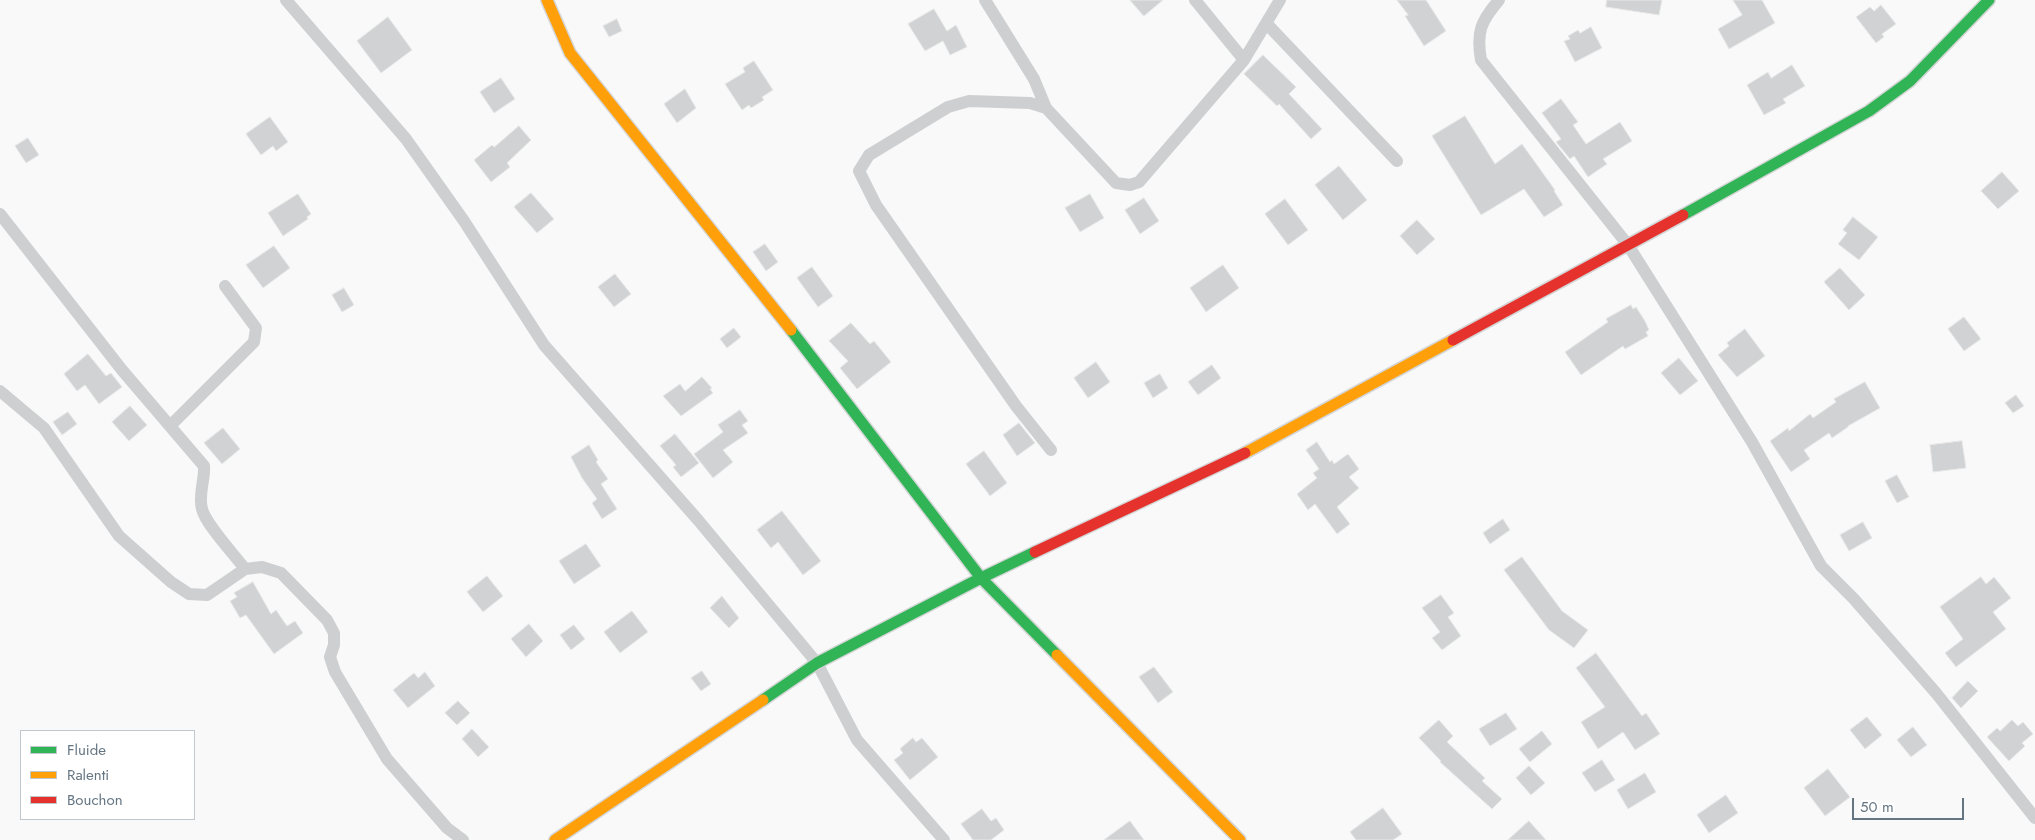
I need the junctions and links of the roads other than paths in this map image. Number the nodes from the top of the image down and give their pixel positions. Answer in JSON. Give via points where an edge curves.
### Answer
{"nodes":[{"id":1,"x":286,"y":0,"type":"edge"},
{"id":2,"x":547,"y":0,"type":"edge"},
{"id":3,"x":985,"y":0,"type":"edge"},
{"id":4,"x":1195,"y":0,"type":"edge"},
{"id":5,"x":1280,"y":0,"type":"edge"},
{"id":6,"x":1499,"y":0,"type":"edge"},
{"id":7,"x":1988,"y":0,"type":"edge"},
{"id":8,"x":1266,"y":23,"type":"junction"},
{"id":9,"x":1244,"y":60,"type":"junction"},
{"id":10,"x":1046,"y":108,"type":"junction"},
{"id":11,"x":1397,"y":161,"type":"dead end"},
{"id":12,"x":0,"y":214,"type":"edge"},
{"id":13,"x":1628,"y":246,"type":"junction"},
{"id":14,"x":225,"y":286,"type":"dead end"},
{"id":15,"x":0,"y":392,"type":"edge"},
{"id":16,"x":170,"y":426,"type":"junction"},
{"id":17,"x":1051,"y":450,"type":"dead end"},
{"id":18,"x":245,"y":569,"type":"junction"},
{"id":19,"x":980,"y":578,"type":"junction"},
{"id":20,"x":817,"y":663,"type":"junction"},
{"id":21,"x":2035,"y":818,"type":"edge"},
{"id":22,"x":464,"y":840,"type":"edge"},
{"id":23,"x":555,"y":840,"type":"edge"},
{"id":24,"x":944,"y":840,"type":"edge"},
{"id":25,"x":1240,"y":840,"type":"edge"}],
"edges":[{"from":1,"to":20,"type":"street","via":[[406,139],[464,221],[544,345],[698,520]]},
{"from":2,"to":19,"type":"street","via":[[570,53],[762,292]]},
{"from":3,"to":10,"type":"street","via":[[1034,79]]},
{"from":4,"to":9,"type":"street"},
{"from":5,"to":8,"type":"street"},
{"from":6,"to":13,"type":"street","via":[[1485,16],[1480,28],[1481,60]]},
{"from":7,"to":13,"type":"street","via":[[1910,80],[1869,111]]},
{"from":8,"to":9,"type":"street"},
{"from":8,"to":11,"type":"street"},
{"from":9,"to":10,"type":"street","via":[[1139,182],[1130,185],[1116,183]]},
{"from":10,"to":17,"type":"street","via":[[1030,103],[968,101],[948,107],[868,155],[859,172],[876,205],[1016,406]]},
{"from":12,"to":16,"type":"street"},
{"from":13,"to":19,"type":"street","via":[[1247,452]]},
{"from":13,"to":21,"type":"street","via":[[1752,442],[1822,566],[1936,693]]},
{"from":14,"to":16,"type":"street","via":[[256,328],[254,342]]},
{"from":15,"to":18,"type":"street","via":[[44,428],[119,536],[171,582],[189,594],[207,595]]},
{"from":16,"to":18,"type":"street","via":[[204,466],[201,508]]},
{"from":18,"to":22,"type":"street","via":[[262,567],[281,573],[327,620],[334,633],[330,657],[335,672],[387,759],[447,828]]},
{"from":19,"to":20,"type":"street"},
{"from":19,"to":25,"type":"street"},
{"from":20,"to":23,"type":"street"},
{"from":20,"to":24,"type":"street","via":[[858,740]]}]}
